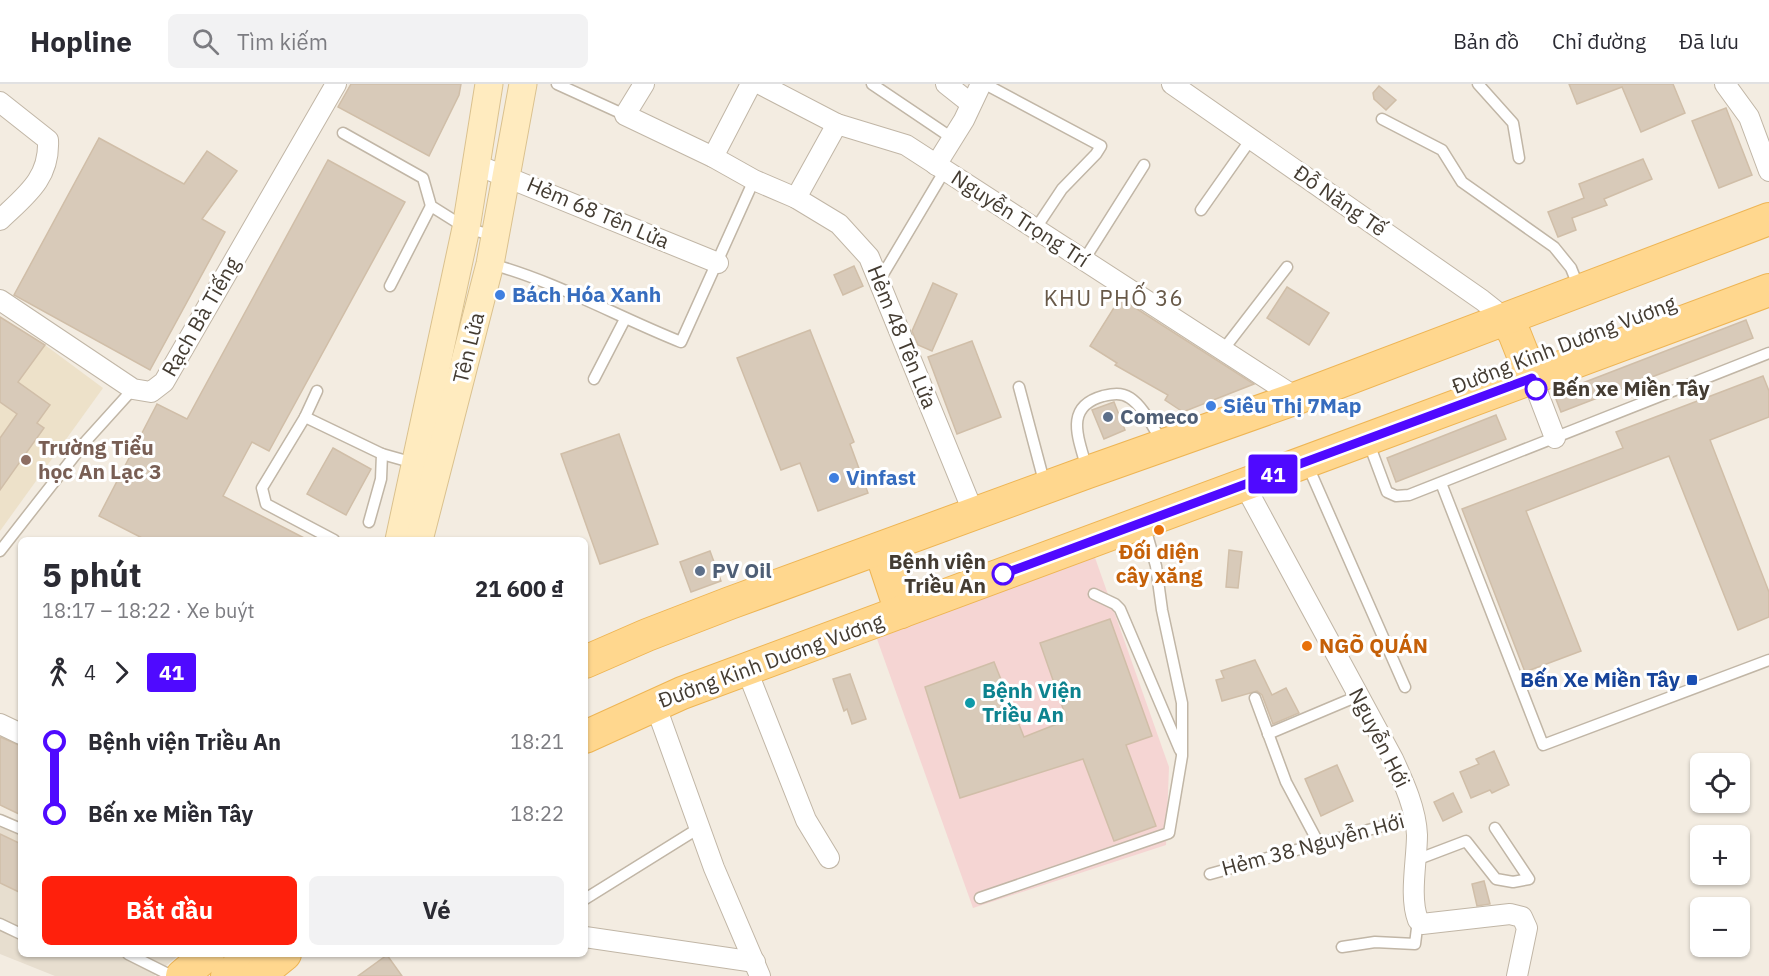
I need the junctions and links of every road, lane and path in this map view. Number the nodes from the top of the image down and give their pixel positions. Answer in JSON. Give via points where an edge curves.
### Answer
{"nodes":[{"id":1,"x":336,"y":84,"type":"edge"},
{"id":2,"x":489,"y":84,"type":"edge"},
{"id":3,"x":523,"y":84,"type":"edge"},
{"id":4,"x":557,"y":84,"type":"edge"},
{"id":5,"x":644,"y":84,"type":"edge"},
{"id":6,"x":750,"y":84,"type":"edge"},
{"id":7,"x":760,"y":84,"type":"edge"},
{"id":8,"x":872,"y":84,"type":"edge"},
{"id":9,"x":946,"y":84,"type":"edge"},
{"id":10,"x":983,"y":84,"type":"edge"},
{"id":11,"x":1172,"y":84,"type":"edge"},
{"id":12,"x":1478,"y":84,"type":"edge"},
{"id":13,"x":1725,"y":84,"type":"edge"},
{"id":14,"x":582,"y":88,"type":"edge"},
{"id":15,"x":0,"y":102,"type":"edge"},
{"id":16,"x":970,"y":103,"type":"junction"},
{"id":17,"x":625,"y":115,"type":"junction"},
{"id":18,"x":1382,"y":119,"type":"dead end"},
{"id":19,"x":837,"y":124,"type":"junction"},
{"id":20,"x":343,"y":133,"type":"dead end"},
{"id":21,"x":952,"y":138,"type":"junction"},
{"id":22,"x":1251,"y":139,"type":"junction"},
{"id":23,"x":713,"y":157,"type":"junction"},
{"id":24,"x":1519,"y":158,"type":"dead end"},
{"id":25,"x":477,"y":165,"type":"junction"},
{"id":26,"x":1144,"y":165,"type":"dead end"},
{"id":27,"x":941,"y":167,"type":"junction"},
{"id":28,"x":1769,"y":171,"type":"edge"},
{"id":29,"x":506,"y":175,"type":"junction"},
{"id":30,"x":754,"y":180,"type":"junction"},
{"id":31,"x":796,"y":198,"type":"junction"},
{"id":32,"x":431,"y":206,"type":"junction"},
{"id":33,"x":1201,"y":210,"type":"dead end"},
{"id":34,"x":1769,"y":219,"type":"edge"},
{"id":35,"x":0,"y":220,"type":"edge"},
{"id":36,"x":466,"y":228,"type":"junction"},
{"id":37,"x":1036,"y":228,"type":"junction"},
{"id":38,"x":495,"y":236,"type":"junction"},
{"id":39,"x":1769,"y":242,"type":"edge"},
{"id":40,"x":1084,"y":260,"type":"junction"},
{"id":41,"x":718,"y":263,"type":"junction"},
{"id":42,"x":490,"y":264,"type":"junction"},
{"id":43,"x":1287,"y":267,"type":"dead end"},
{"id":44,"x":1769,"y":270,"type":"edge"},
{"id":45,"x":879,"y":280,"type":"junction"},
{"id":46,"x":390,"y":286,"type":"dead end"},
{"id":47,"x":1769,"y":290,"type":"edge"},
{"id":48,"x":1581,"y":291,"type":"junction"},
{"id":49,"x":0,"y":300,"type":"edge"},
{"id":50,"x":625,"y":319,"type":"junction"},
{"id":51,"x":1520,"y":348,"type":"junction"},
{"id":52,"x":1223,"y":350,"type":"junction"},
{"id":53,"x":1769,"y":353,"type":"edge"},
{"id":54,"x":594,"y":379,"type":"dead end"},
{"id":55,"x":1019,"y":387,"type":"dead end"},
{"id":56,"x":133,"y":389,"type":"junction"},
{"id":57,"x":317,"y":391,"type":"dead end"},
{"id":58,"x":1306,"y":404,"type":"junction"},
{"id":59,"x":305,"y":417,"type":"junction"},
{"id":60,"x":1364,"y":430,"type":"junction"},
{"id":61,"x":1555,"y":438,"type":"junction"},
{"id":62,"x":1165,"y":446,"type":"junction"},
{"id":63,"x":382,"y":454,"type":"junction"},
{"id":64,"x":1306,"y":461,"type":"junction"},
{"id":65,"x":415,"y":463,"type":"junction"},
{"id":66,"x":1088,"y":472,"type":"junction"},
{"id":67,"x":1441,"y":483,"type":"junction"},
{"id":68,"x":1245,"y":486,"type":"junction"},
{"id":69,"x":1046,"y":488,"type":"junction"},
{"id":70,"x":1143,"y":521,"type":"junction"},
{"id":71,"x":369,"y":522,"type":"dead end"},
{"id":72,"x":977,"y":522,"type":"junction"},
{"id":73,"x":328,"y":537,"type":"edge"},
{"id":74,"x":400,"y":537,"type":"edge"},
{"id":75,"x":420,"y":537,"type":"edge"},
{"id":76,"x":0,"y":551,"type":"edge"},
{"id":77,"x":882,"y":556,"type":"junction"},
{"id":78,"x":1094,"y":594,"type":"dead end"},
{"id":79,"x":898,"y":603,"type":"junction"},
{"id":80,"x":1769,"y":660,"type":"edge"},
{"id":81,"x":588,"y":661,"type":"edge"},
{"id":82,"x":746,"y":669,"type":"junction"},
{"id":83,"x":588,"y":681,"type":"edge"},
{"id":84,"x":1405,"y":687,"type":"dead end"},
{"id":85,"x":1358,"y":696,"type":"junction"},
{"id":86,"x":1255,"y":698,"type":"dead end"},
{"id":87,"x":655,"y":704,"type":"junction"},
{"id":88,"x":588,"y":713,"type":"edge"},
{"id":89,"x":0,"y":724,"type":"edge"},
{"id":90,"x":18,"y":733,"type":"edge"},
{"id":91,"x":1268,"y":734,"type":"junction"},
{"id":92,"x":588,"y":736,"type":"edge"},
{"id":93,"x":1182,"y":756,"type":"junction"},
{"id":94,"x":1415,"y":817,"type":"junction"},
{"id":95,"x":0,"y":820,"type":"edge"},
{"id":96,"x":18,"y":828,"type":"edge"},
{"id":97,"x":699,"y":828,"type":"junction"},
{"id":98,"x":1495,"y":828,"type":"dead end"},
{"id":99,"x":1319,"y":844,"type":"junction"},
{"id":100,"x":829,"y":858,"type":"dead end"},
{"id":101,"x":1416,"y":860,"type":"junction"},
{"id":102,"x":1210,"y":874,"type":"dead end"},
{"id":103,"x":588,"y":897,"type":"edge"},
{"id":104,"x":980,"y":898,"type":"dead end"},
{"id":105,"x":1418,"y":920,"type":"junction"},
{"id":106,"x":0,"y":924,"type":"edge"},
{"id":107,"x":18,"y":933,"type":"edge"},
{"id":108,"x":588,"y":938,"type":"edge"},
{"id":109,"x":1342,"y":947,"type":"dead end"},
{"id":110,"x":134,"y":957,"type":"edge"},
{"id":111,"x":204,"y":957,"type":"edge"},
{"id":112,"x":275,"y":957,"type":"edge"},
{"id":113,"x":241,"y":967,"type":"edge"},
{"id":114,"x":758,"y":969,"type":"edge"},
{"id":115,"x":172,"y":976,"type":"edge"},
{"id":116,"x":182,"y":976,"type":"edge"},
{"id":117,"x":1516,"y":976,"type":"edge"}],
"edges":[{"from":1,"to":56,"type":"street","name":"Rạch Bà Tiếng","via":[[164,382],[151,392]]},
{"from":2,"to":25,"type":"main road","name":"Tên Lửa"},
{"from":3,"to":29,"type":"main road","name":"Tên Lửa"},
{"from":4,"to":14,"type":"lane"},
{"from":5,"to":17,"type":"street"},
{"from":6,"to":23,"type":"street"},
{"from":7,"to":19,"type":"street","name":"Nguyễn Trọng Trí"},
{"from":8,"to":21,"type":"lane"},
{"from":9,"to":16,"type":"street"},
{"from":10,"to":16,"type":"street"},
{"from":10,"to":37,"type":"lane","via":[[1101,146],[1062,189]]},
{"from":11,"to":22,"type":"street","name":"Đỗ Năng Tế"},
{"from":12,"to":24,"type":"lane","via":[[1513,123]]},
{"from":13,"to":28,"type":"street","via":[[1749,117]]},
{"from":14,"to":17,"type":"lane"},
{"from":15,"to":35,"type":"street","via":[[48,140],[49,157],[37,184]]},
{"from":16,"to":21,"type":"street"},
{"from":17,"to":23,"type":"street","name":"Hẻm 48 Tên Lửa"},
{"from":18,"to":48,"type":"lane","via":[[1442,150],[1462,182],[1554,247],[1571,268]]},
{"from":19,"to":27,"type":"street","name":"Nguyễn Trọng Trí","via":[[906,145]]},
{"from":19,"to":31,"type":"street"},
{"from":20,"to":32,"type":"lane","via":[[423,178]]},
{"from":21,"to":27,"type":"street"},
{"from":22,"to":33,"type":"lane"},
{"from":22,"to":51,"type":"street","name":"Đỗ Năng Tế","via":[[1482,300]]},
{"from":23,"to":30,"type":"street","name":"Hẻm 48 Tên Lửa"},
{"from":25,"to":29,"type":"street","name":"Hẻm 68 Tên Lửa"},
{"from":25,"to":36,"type":"main road","name":"Tên Lửa"},
{"from":26,"to":40,"type":"lane"},
{"from":27,"to":37,"type":"street","name":"Nguyễn Trọng Trí"},
{"from":27,"to":45,"type":"lane"},
{"from":29,"to":38,"type":"main road","name":"Tên Lửa"},
{"from":29,"to":41,"type":"street","name":"Hẻm 68 Tên Lửa"},
{"from":30,"to":31,"type":"street","name":"Hẻm 48 Tên Lửa"},
{"from":30,"to":41,"type":"lane"},
{"from":31,"to":45,"type":"street","name":"Hẻm 48 Tên Lửa","via":[[839,224],[869,257]]},
{"from":32,"to":36,"type":"lane"},
{"from":32,"to":46,"type":"lane"},
{"from":34,"to":48,"type":"main road","name":"Đường Kinh Dương Vương"},
{"from":36,"to":38,"type":"lane"},
{"from":36,"to":65,"type":"main road","name":"Tên Lửa"},
{"from":37,"to":40,"type":"street","name":"Nguyễn Trọng Trí"},
{"from":38,"to":42,"type":"main road","name":"Tên Lửa"},
{"from":39,"to":51,"type":"main road","name":"Đường Kinh Dương Vương"},
{"from":40,"to":52,"type":"street","name":"Nguyễn Trọng Trí"},
{"from":41,"to":50,"type":"lane","via":[[681,342]]},
{"from":42,"to":50,"type":"lane","via":[[527,274]]},
{"from":42,"to":75,"type":"main road","name":"Tên Lửa"},
{"from":43,"to":52,"type":"lane"},
{"from":44,"to":51,"type":"main road","name":"Đường Kinh Dương Vương"},
{"from":45,"to":72,"type":"street","name":"Hẻm 48 Tên Lửa"},
{"from":47,"to":51,"type":"main road","name":"Đường Kinh Dương Vương"},
{"from":48,"to":51,"type":"main road","name":"Đường Kinh Dương Vương"},
{"from":49,"to":56,"type":"street"},
{"from":50,"to":54,"type":"lane"},
{"from":51,"to":58,"type":"main road","name":"Đường Kinh Dương Vương"},
{"from":51,"to":60,"type":"main road","name":"Đường Kinh Dương Vương"},
{"from":51,"to":61,"type":"street"},
{"from":52,"to":58,"type":"street","name":"Nguyễn Trọng Trí"},
{"from":53,"to":61,"type":"lane"},
{"from":55,"to":69,"type":"lane"},
{"from":56,"to":76,"type":"lane","via":[[86,441]]},
{"from":57,"to":59,"type":"lane"},
{"from":58,"to":62,"type":"main road","name":"Đường Kinh Dương Vương"},
{"from":58,"to":72,"type":"main road","name":"Đường Kinh Dương Vương"},
{"from":59,"to":63,"type":"lane"},
{"from":59,"to":73,"type":"lane","via":[[262,488],[266,504]]},
{"from":60,"to":64,"type":"main road","name":"Đường Kinh Dương Vương"},
{"from":60,"to":67,"type":"lane","via":[[1387,492],[1409,495]]},
{"from":60,"to":79,"type":"main road","name":"Đường Kinh Dương Vương","via":[[1111,511]]},
{"from":61,"to":67,"type":"lane"},
{"from":62,"to":66,"type":"main road","name":"Đường Kinh Dương Vương"},
{"from":62,"to":66,"type":"lane","via":[[1130,398],[1116,393],[1088,400],[1077,415],[1077,431]]},
{"from":63,"to":65,"type":"lane"},
{"from":63,"to":71,"type":"lane","via":[[381,479]]},
{"from":64,"to":68,"type":"main road","name":"Đường Kinh Dương Vương"},
{"from":64,"to":84,"type":"lane"},
{"from":65,"to":74,"type":"main road","name":"Tên Lửa"},
{"from":66,"to":69,"type":"main road","name":"Đường Kinh Dương Vương"},
{"from":67,"to":80,"type":"lane","via":[[1543,745]]},
{"from":68,"to":70,"type":"main road","name":"Đường Kinh Dương Vương"},
{"from":68,"to":85,"type":"street","name":"Nguyễn Hới"},
{"from":69,"to":72,"type":"main road","name":"Đường Kinh Dương Vương"},
{"from":70,"to":79,"type":"main road","name":"Đường Kinh Dương Vương"},
{"from":70,"to":93,"type":"lane","via":[[1156,566],[1182,703]]},
{"from":72,"to":77,"type":"main road","name":"Đường Kinh Dương Vương"},
{"from":77,"to":79,"type":"main road"},
{"from":77,"to":81,"type":"main road","name":"Đường Kinh Dương Vương","via":[[647,635]]},
{"from":77,"to":83,"type":"main road","name":"Đường Kinh Dương Vương"},
{"from":78,"to":93,"type":"lane","via":[[1120,609]]},
{"from":79,"to":82,"type":"main road","name":"Đường Kinh Dương Vương"},
{"from":79,"to":88,"type":"main road","name":"Đường Kinh Dương Vương","via":[[655,682]]},
{"from":82,"to":87,"type":"main road","name":"Đường Kinh Dương Vương"},
{"from":82,"to":100,"type":"street","via":[[806,820]]},
{"from":85,"to":91,"type":"lane"},
{"from":85,"to":94,"type":"street","name":"Nguyễn Hới","via":[[1393,759]]},
{"from":86,"to":91,"type":"lane"},
{"from":87,"to":92,"type":"main road","name":"Đường Kinh Dương Vương"},
{"from":87,"to":97,"type":"street"},
{"from":89,"to":90,"type":"street"},
{"from":91,"to":99,"type":"lane","via":[[1286,782]]},
{"from":93,"to":104,"type":"lane","via":[[1169,833]]},
{"from":94,"to":99,"type":"lane","name":"Hẻm 38 Nguyễn Hới"},
{"from":94,"to":101,"type":"street","name":"Nguyễn Hới"},
{"from":95,"to":96,"type":"lane"},
{"from":97,"to":103,"type":"lane"},
{"from":97,"to":114,"type":"street"},
{"from":98,"to":101,"type":"lane","via":[[1529,879],[1496,879],[1466,840]]},
{"from":99,"to":102,"type":"lane","name":"Hẻm 38 Nguyễn Hới"},
{"from":101,"to":105,"type":"street","name":"Nguyễn Hới"},
{"from":105,"to":109,"type":"lane","via":[[1415,944],[1376,942]]},
{"from":105,"to":117,"type":"street","via":[[1422,924],[1522,916],[1527,928]]},
{"from":106,"to":107,"type":"lane"},
{"from":108,"to":114,"type":"street"},
{"from":110,"to":115,"type":"lane"},
{"from":111,"to":116,"type":"main road"},
{"from":112,"to":113,"type":"main road"}]}
